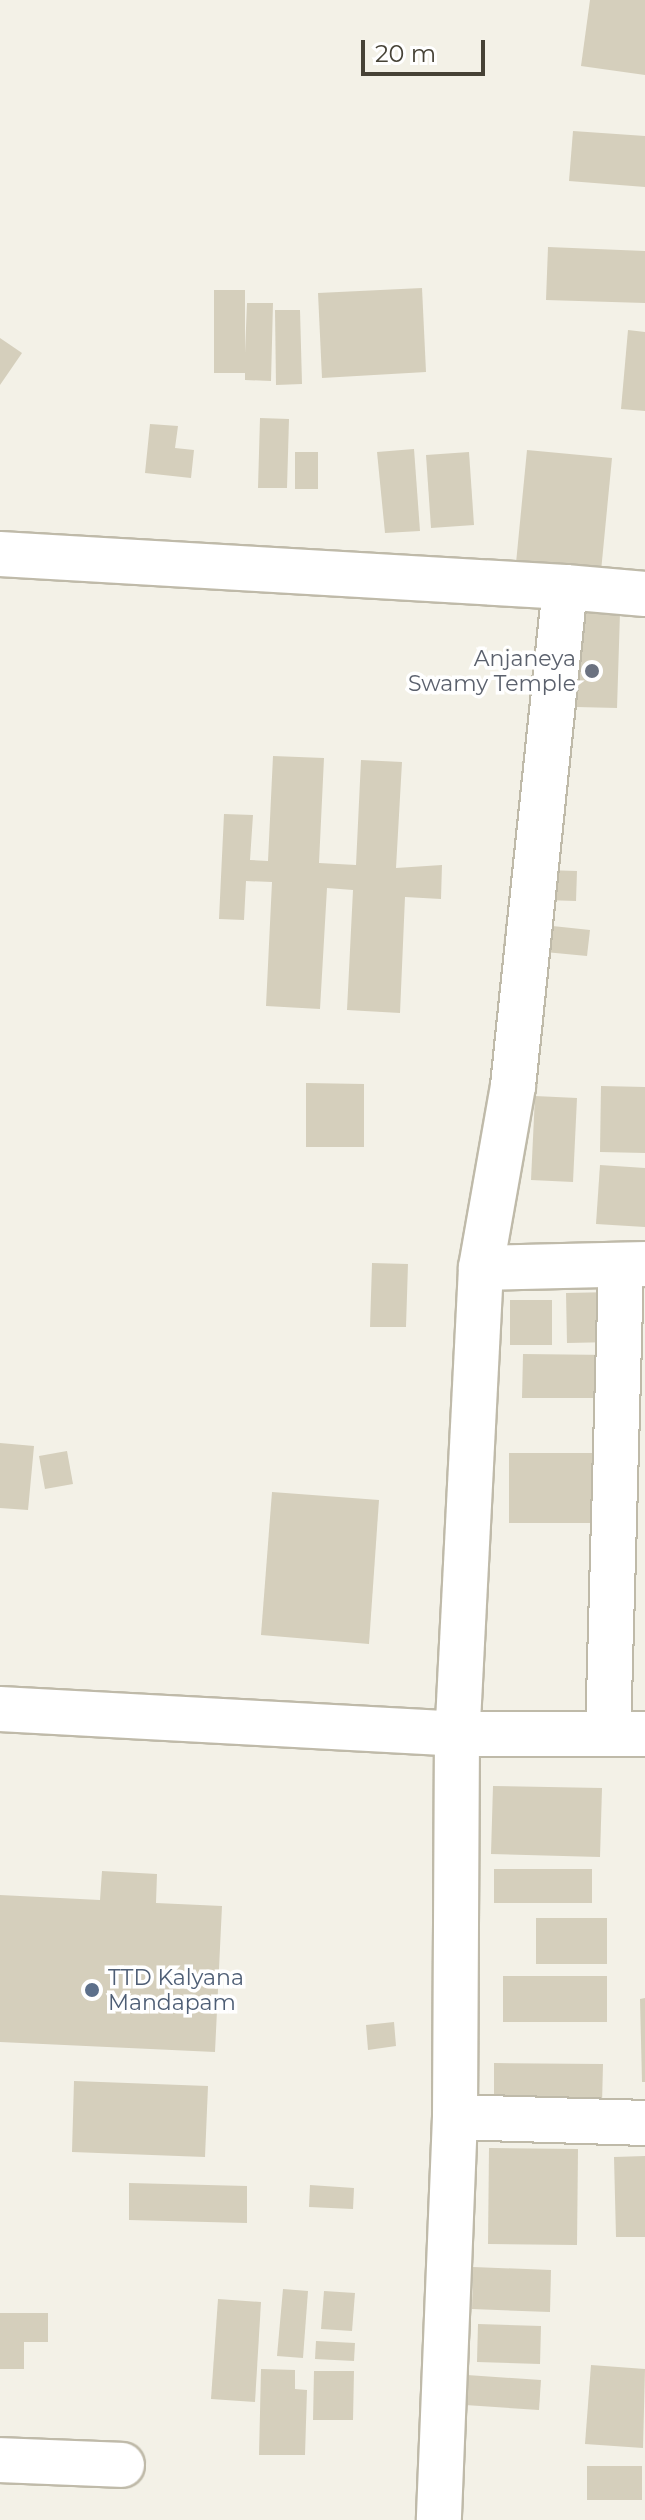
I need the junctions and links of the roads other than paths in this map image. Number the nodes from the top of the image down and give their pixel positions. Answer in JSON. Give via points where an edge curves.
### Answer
{"nodes":[{"id":1,"x":0,"y":554,"type":"edge"},
{"id":2,"x":565,"y":587,"type":"junction"},
{"id":3,"x":645,"y":594,"type":"edge"},
{"id":4,"x":633,"y":1264,"type":"edge"},
{"id":5,"x":481,"y":1268,"type":"junction"},
{"id":6,"x":0,"y":1709,"type":"edge"},
{"id":7,"x":457,"y":1734,"type":"junction"},
{"id":8,"x":626,"y":1734,"type":"edge"},
{"id":9,"x":455,"y":2117,"type":"junction"},
{"id":10,"x":645,"y":2123,"type":"edge"},
{"id":11,"x":0,"y":2460,"type":"edge"},
{"id":12,"x":122,"y":2465,"type":"dead end"},
{"id":13,"x":439,"y":2520,"type":"edge"}],
"edges":[{"from":1,"to":2,"type":"street"},
{"from":2,"to":3,"type":"street"},
{"from":2,"to":5,"type":"street","via":[[513,1086]]},
{"from":4,"to":5,"type":"street"},
{"from":4,"to":8,"type":"street"},
{"from":5,"to":7,"type":"street"},
{"from":6,"to":7,"type":"street"},
{"from":7,"to":8,"type":"street"},
{"from":7,"to":9,"type":"street"},
{"from":9,"to":10,"type":"street"},
{"from":9,"to":13,"type":"street"},
{"from":11,"to":12,"type":"street"}]}
